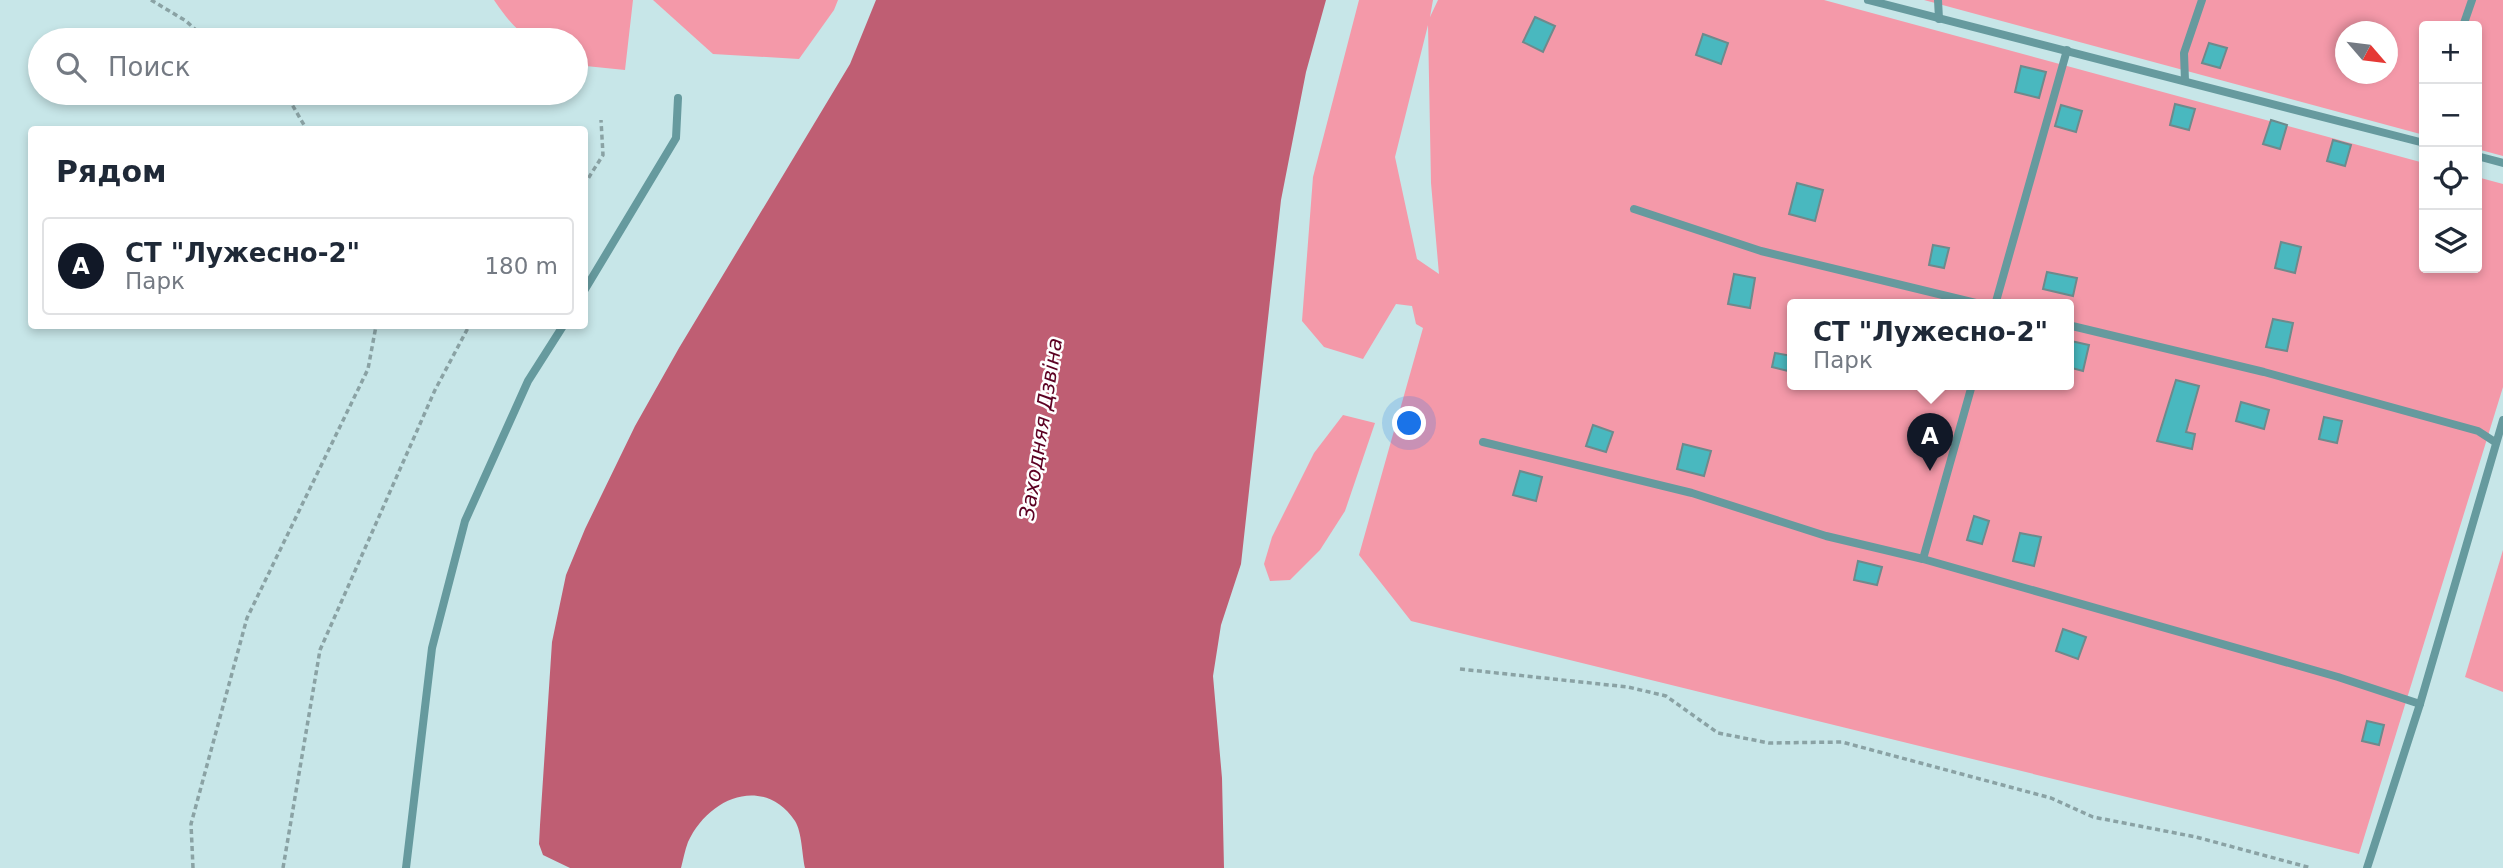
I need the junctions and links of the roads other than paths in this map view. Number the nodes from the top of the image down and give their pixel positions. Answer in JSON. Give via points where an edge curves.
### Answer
{"nodes":[{"id":1,"x":1868,"y":0,"type":"edge"},
{"id":2,"x":1938,"y":0,"type":"edge"},
{"id":3,"x":2202,"y":0,"type":"edge"},
{"id":4,"x":2472,"y":0,"type":"edge"},
{"id":5,"x":1939,"y":19,"type":"junction"},
{"id":6,"x":2465,"y":21,"type":"edge"},
{"id":7,"x":2067,"y":50,"type":"junction"},
{"id":8,"x":2185,"y":81,"type":"junction"},
{"id":9,"x":678,"y":98,"type":"dead end"},
{"id":10,"x":2419,"y":142,"type":"edge"},
{"id":11,"x":2482,"y":157,"type":"edge"},
{"id":12,"x":2503,"y":163,"type":"edge"},
{"id":13,"x":1634,"y":209,"type":"dead end"},
{"id":14,"x":588,"y":284,"type":"edge"},
{"id":15,"x":1959,"y":299,"type":"edge"},
{"id":16,"x":1996,"y":299,"type":"edge"},
{"id":17,"x":2074,"y":326,"type":"edge"},
{"id":18,"x":561,"y":329,"type":"edge"},
{"id":19,"x":1971,"y":390,"type":"edge"},
{"id":20,"x":2503,"y":420,"type":"edge"},
{"id":21,"x":1483,"y":442,"type":"dead end"},
{"id":22,"x":2496,"y":442,"type":"junction"},
{"id":23,"x":1923,"y":559,"type":"junction"},
{"id":24,"x":2420,"y":705,"type":"junction"},
{"id":25,"x":406,"y":868,"type":"edge"},
{"id":26,"x":2367,"y":868,"type":"edge"}],
"edges":[{"from":1,"to":5,"type":"lane"},
{"from":2,"to":5,"type":"lane"},
{"from":3,"to":8,"type":"lane","via":[[2184,53]]},
{"from":4,"to":6,"type":"lane"},
{"from":5,"to":7,"type":"lane"},
{"from":7,"to":8,"type":"lane"},
{"from":7,"to":16,"type":"lane"},
{"from":8,"to":10,"type":"lane"},
{"from":9,"to":14,"type":"lane","via":[[676,138]]},
{"from":11,"to":12,"type":"lane"},
{"from":13,"to":15,"type":"lane","via":[[1761,251]]},
{"from":17,"to":22,"type":"lane","via":[[2465,427]]},
{"from":18,"to":25,"type":"lane","via":[[528,381],[465,521],[432,648]]},
{"from":19,"to":23,"type":"lane"},
{"from":20,"to":22,"type":"lane"},
{"from":21,"to":23,"type":"lane"},
{"from":22,"to":24,"type":"lane"},
{"from":23,"to":24,"type":"lane","via":[[2338,677]]},
{"from":24,"to":26,"type":"lane"}]}
